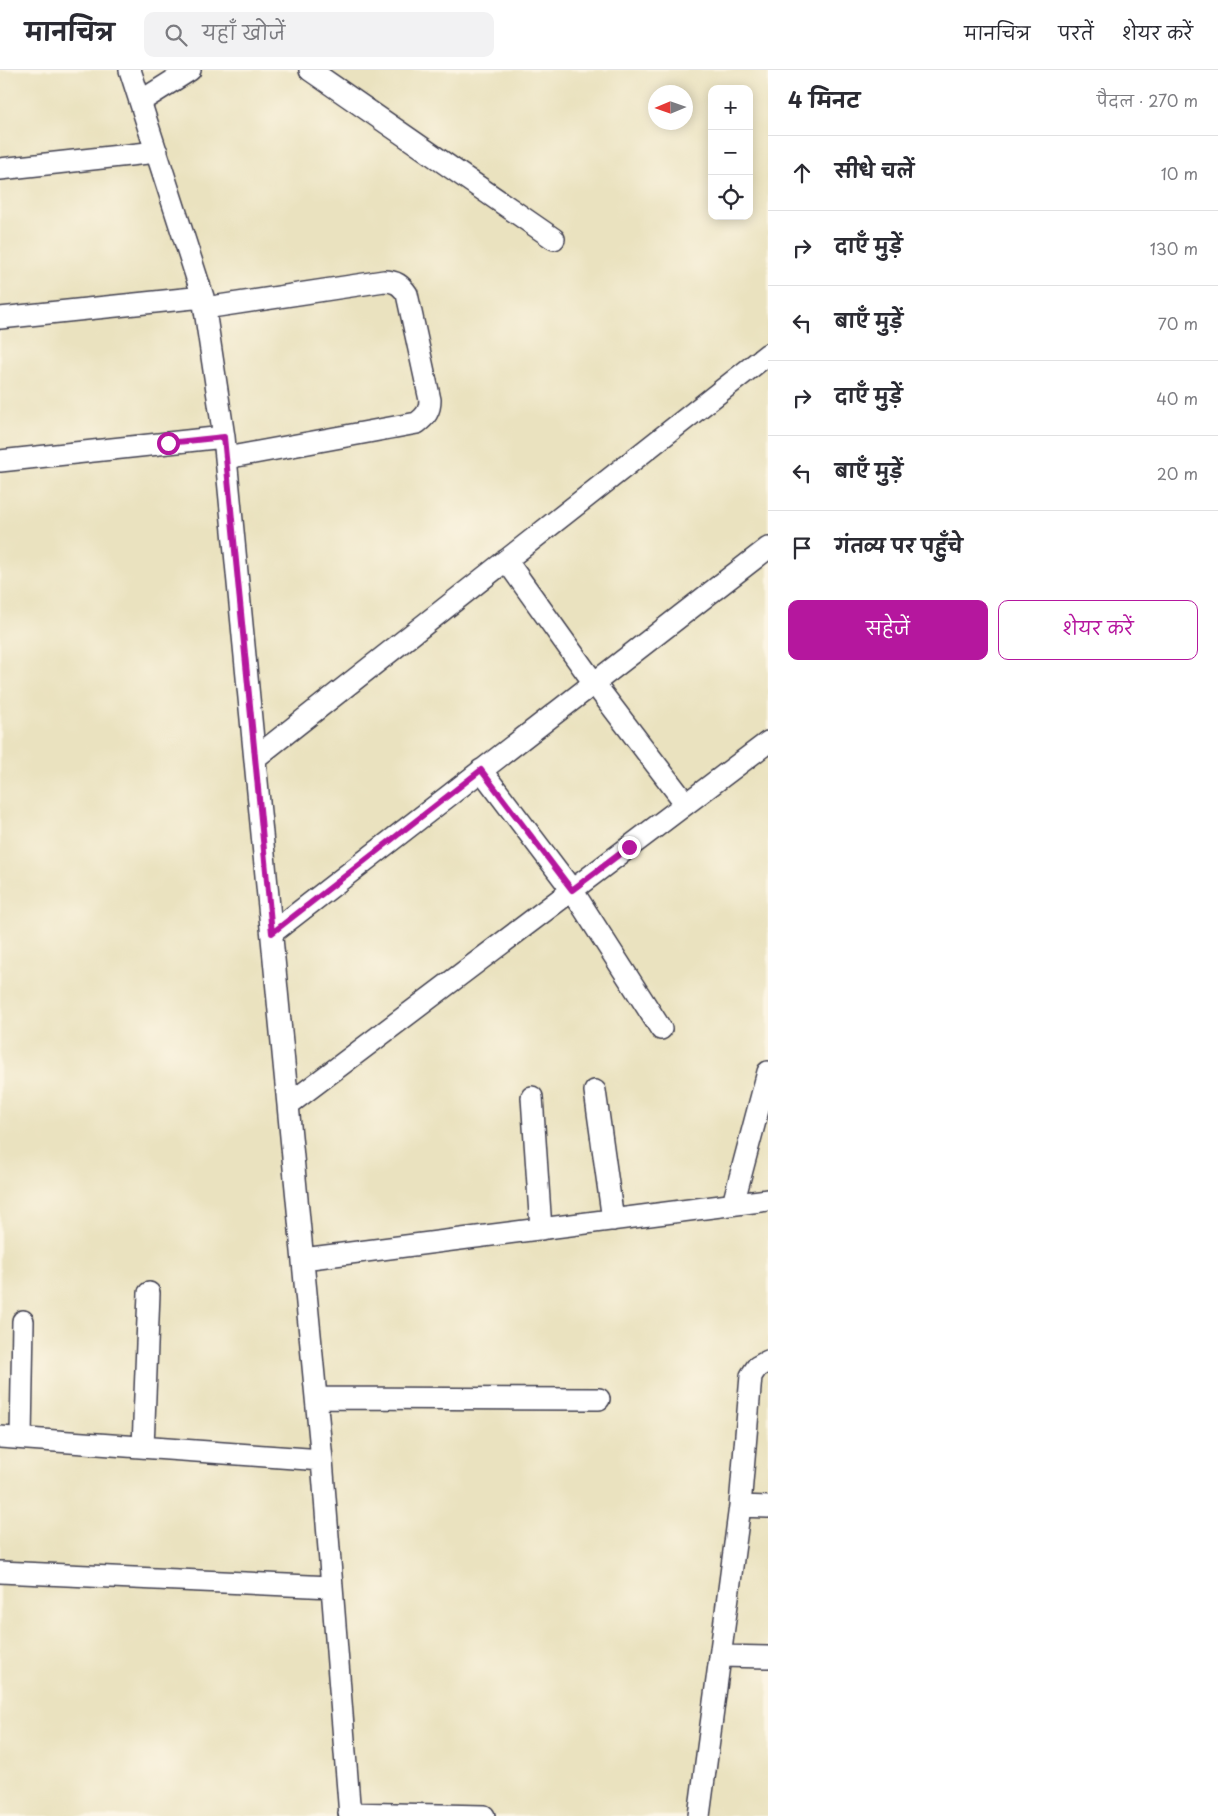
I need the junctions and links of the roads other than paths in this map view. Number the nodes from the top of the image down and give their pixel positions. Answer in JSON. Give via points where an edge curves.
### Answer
{"nodes":[{"id":1,"x":130,"y":70,"type":"edge"},
{"id":2,"x":190,"y":70,"type":"edge"},
{"id":3,"x":310,"y":70,"type":"edge"},
{"id":4,"x":141,"y":101,"type":"junction"},
{"id":5,"x":157,"y":152,"type":"junction"},
{"id":6,"x":0,"y":169,"type":"edge"},
{"id":7,"x":554,"y":239,"type":"dead end"},
{"id":8,"x":204,"y":302,"type":"junction"},
{"id":9,"x":0,"y":318,"type":"edge"},
{"id":10,"x":768,"y":354,"type":"edge"},
{"id":11,"x":225,"y":447,"type":"junction"},
{"id":12,"x":0,"y":461,"type":"edge"},
{"id":13,"x":768,"y":548,"type":"edge"},
{"id":14,"x":506,"y":560,"type":"junction"},
{"id":15,"x":594,"y":683,"type":"junction"},
{"id":16,"x":768,"y":742,"type":"edge"},
{"id":17,"x":255,"y":758,"type":"junction"},
{"id":18,"x":481,"y":770,"type":"junction"},
{"id":19,"x":686,"y":804,"type":"junction"},
{"id":20,"x":572,"y":890,"type":"junction"},
{"id":21,"x":272,"y":933,"type":"junction"},
{"id":22,"x":661,"y":1029,"type":"dead end"},
{"id":23,"x":768,"y":1072,"type":"edge"},
{"id":24,"x":595,"y":1091,"type":"dead end"},
{"id":25,"x":532,"y":1097,"type":"dead end"},
{"id":26,"x":288,"y":1105,"type":"junction"},
{"id":27,"x":768,"y":1200,"type":"edge"},
{"id":28,"x":733,"y":1204,"type":"junction"},
{"id":29,"x":613,"y":1220,"type":"junction"},
{"id":30,"x":541,"y":1229,"type":"junction"},
{"id":31,"x":303,"y":1259,"type":"junction"},
{"id":32,"x":149,"y":1293,"type":"dead end"},
{"id":33,"x":22,"y":1321,"type":"dead end"},
{"id":34,"x":768,"y":1362,"type":"edge"},
{"id":35,"x":316,"y":1398,"type":"junction"},
{"id":36,"x":599,"y":1399,"type":"dead end"},
{"id":37,"x":0,"y":1437,"type":"edge"},
{"id":38,"x":21,"y":1438,"type":"junction"},
{"id":39,"x":143,"y":1447,"type":"junction"},
{"id":40,"x":322,"y":1460,"type":"junction"},
{"id":41,"x":740,"y":1506,"type":"junction"},
{"id":42,"x":768,"y":1507,"type":"edge"},
{"id":43,"x":0,"y":1572,"type":"edge"},
{"id":44,"x":332,"y":1587,"type":"junction"},
{"id":45,"x":720,"y":1656,"type":"junction"},
{"id":46,"x":768,"y":1657,"type":"edge"},
{"id":47,"x":350,"y":1814,"type":"edge"},
{"id":48,"x":484,"y":1816,"type":"edge"},
{"id":49,"x":698,"y":1816,"type":"edge"}],
"edges":[{"from":1,"to":4,"type":"street"},
{"from":2,"to":4,"type":"street"},
{"from":3,"to":7,"type":"street"},
{"from":4,"to":5,"type":"street"},
{"from":5,"to":6,"type":"street"},
{"from":5,"to":8,"type":"street"},
{"from":8,"to":9,"type":"street"},
{"from":8,"to":11,"type":"street"},
{"from":8,"to":11,"type":"street","via":[[393,281],[407,294],[430,400],[430,409],[417,422]]},
{"from":10,"to":14,"type":"street"},
{"from":11,"to":12,"type":"street"},
{"from":11,"to":17,"type":"street"},
{"from":13,"to":15,"type":"street"},
{"from":14,"to":15,"type":"street"},
{"from":14,"to":17,"type":"street"},
{"from":15,"to":18,"type":"street"},
{"from":15,"to":19,"type":"street"},
{"from":16,"to":19,"type":"street"},
{"from":17,"to":21,"type":"street"},
{"from":18,"to":20,"type":"street"},
{"from":18,"to":21,"type":"street"},
{"from":19,"to":20,"type":"street"},
{"from":20,"to":22,"type":"street"},
{"from":20,"to":26,"type":"street"},
{"from":21,"to":26,"type":"street"},
{"from":23,"to":28,"type":"street"},
{"from":24,"to":29,"type":"street"},
{"from":25,"to":30,"type":"street"},
{"from":26,"to":31,"type":"street"},
{"from":27,"to":28,"type":"street"},
{"from":28,"to":29,"type":"street"},
{"from":29,"to":30,"type":"street"},
{"from":30,"to":31,"type":"street"},
{"from":31,"to":35,"type":"street"},
{"from":32,"to":39,"type":"street"},
{"from":33,"to":38,"type":"street"},
{"from":34,"to":41,"type":"street","via":[[757,1366],[751,1376]]},
{"from":35,"to":36,"type":"street"},
{"from":35,"to":40,"type":"street"},
{"from":37,"to":38,"type":"street"},
{"from":38,"to":39,"type":"street"},
{"from":39,"to":40,"type":"street"},
{"from":40,"to":44,"type":"street"},
{"from":41,"to":42,"type":"street"},
{"from":41,"to":45,"type":"street"},
{"from":43,"to":44,"type":"street"},
{"from":44,"to":47,"type":"street"},
{"from":45,"to":46,"type":"street"},
{"from":45,"to":49,"type":"street"},
{"from":47,"to":48,"type":"street"}]}
